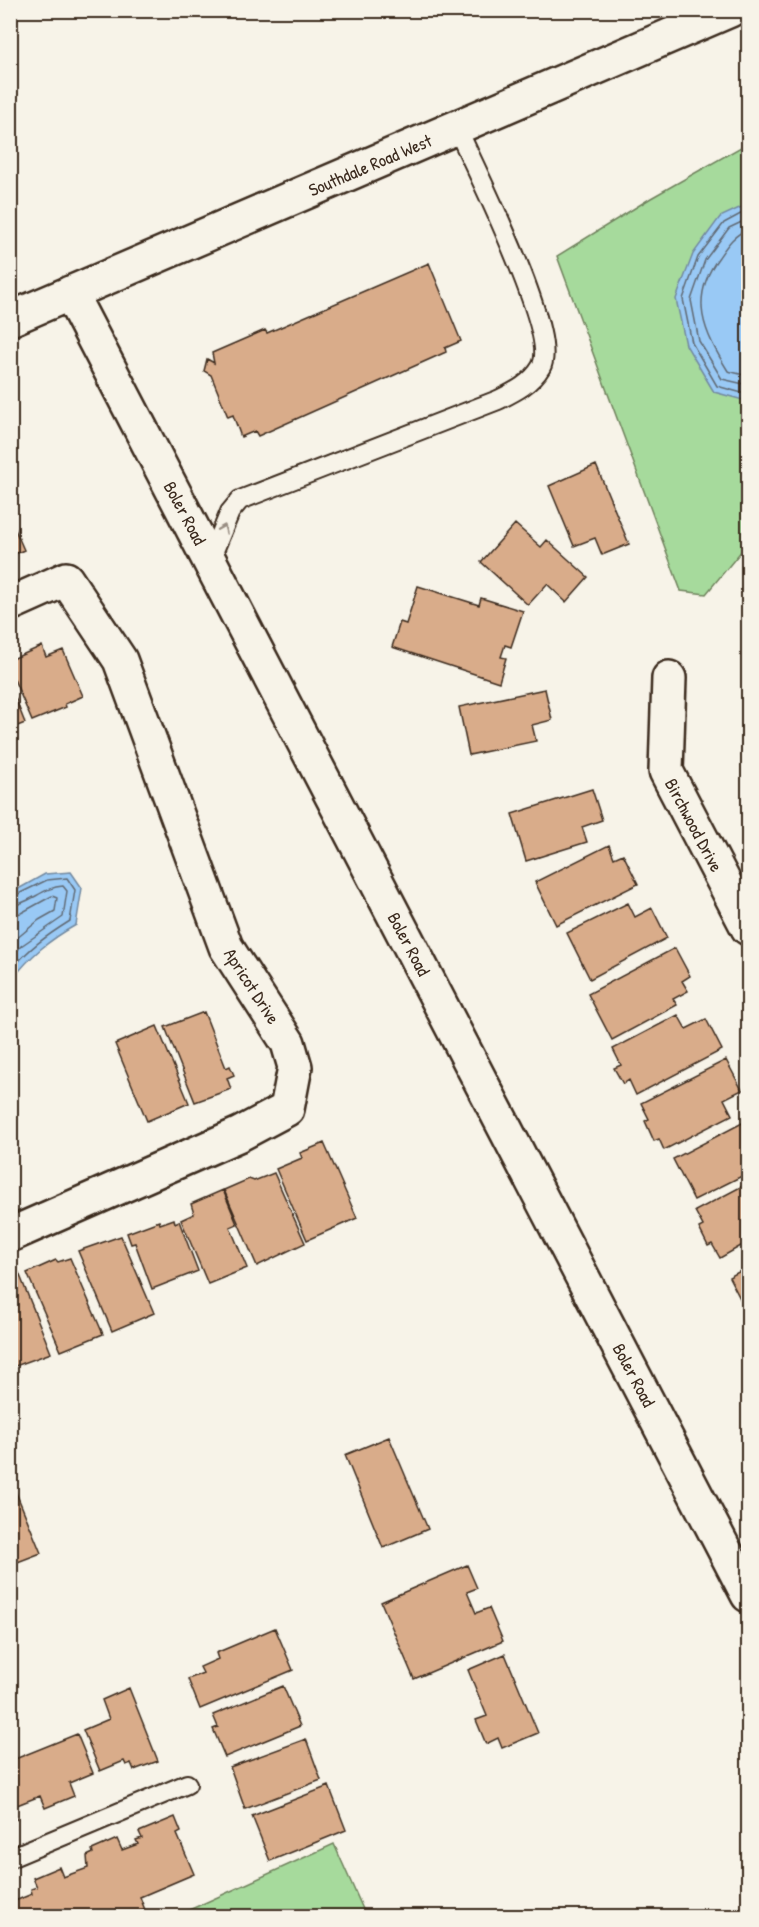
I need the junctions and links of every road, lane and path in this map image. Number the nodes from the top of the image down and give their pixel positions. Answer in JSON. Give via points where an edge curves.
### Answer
{"nodes":[{"id":1,"x":730,"y":10,"type":"edge"},
{"id":2,"x":457,"y":128,"type":"junction"},
{"id":3,"x":70,"y":293,"type":"junction"},
{"id":4,"x":10,"y":319,"type":"edge"},
{"id":5,"x":210,"y":560,"type":"junction"},
{"id":6,"x":10,"y":604,"type":"edge"},
{"id":7,"x":669,"y":678,"type":"dead end"},
{"id":8,"x":748,"y":928,"type":"edge"},
{"id":9,"x":10,"y":1235,"type":"edge"},
{"id":10,"x":748,"y":1595,"type":"edge"},
{"id":11,"x":187,"y":1784,"type":"dead end"},
{"id":12,"x":10,"y":1858,"type":"edge"}],
"edges":[{"from":1,"to":2,"type":"street","name":"Southdale Road West"},
{"from":2,"to":3,"type":"street","name":"Southdale Road West"},
{"from":5,"to":2,"type":"lane","one_way":true,"via":[[230,512],[240,500],[498,400],[522,387],[542,366],[544,346],[537,309]]},
{"from":3,"to":4,"type":"street","name":"Southdale Road West"},
{"from":3,"to":5,"type":"street","name":"Boler Road"},
{"from":5,"to":10,"type":"street","name":"Boler Road"},
{"from":6,"to":9,"type":"street","name":"Apricot Drive","via":[[66,579],[120,660],[226,947],[288,1043],[295,1067],[287,1109],[240,1134]]},
{"from":7,"to":8,"type":"street","name":"Birchwood Drive","via":[[666,771]]},
{"from":11,"to":12,"type":"lane"}]}
